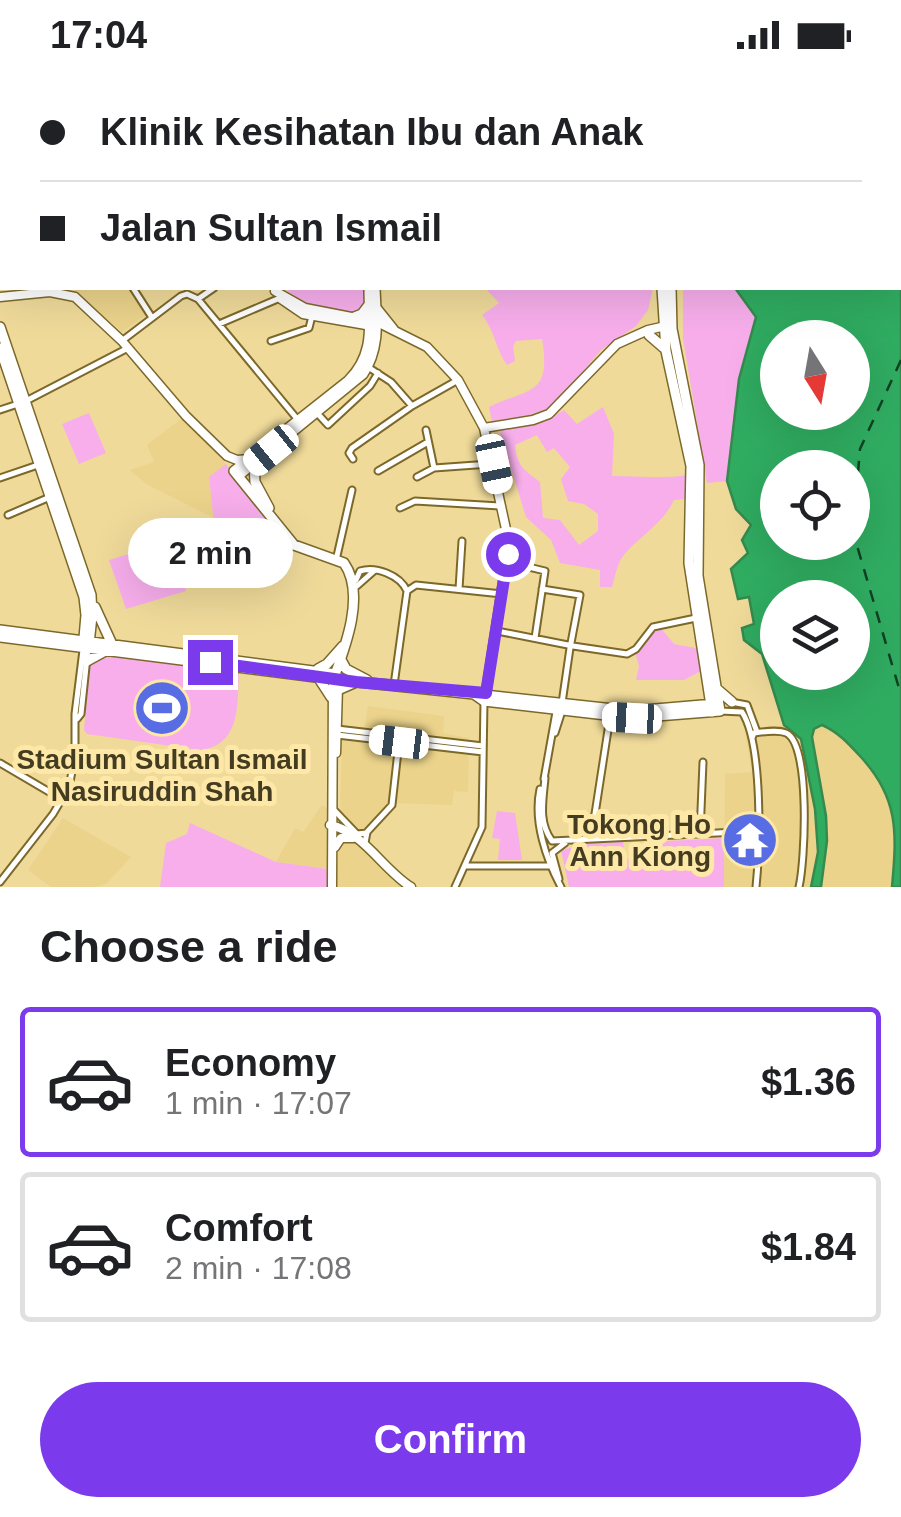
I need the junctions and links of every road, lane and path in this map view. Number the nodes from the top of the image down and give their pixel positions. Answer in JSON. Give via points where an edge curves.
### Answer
{"nodes":[{"id":1,"x":134,"y":290,"type":"edge"},
{"id":2,"x":211,"y":290,"type":"edge"},
{"id":3,"x":372,"y":290,"type":"edge"},
{"id":4,"x":662,"y":290,"type":"edge"},
{"id":5,"x":671,"y":290,"type":"edge"},
{"id":6,"x":276,"y":292,"type":"edge"},
{"id":7,"x":198,"y":298,"type":"junction"},
{"id":8,"x":2,"y":299,"type":"edge"},
{"id":9,"x":372,"y":305,"type":"junction"},
{"id":10,"x":151,"y":316,"type":"junction"},
{"id":11,"x":312,"y":316,"type":"junction"},
{"id":12,"x":219,"y":324,"type":"junction"},
{"id":13,"x":373,"y":325,"type":"junction"},
{"id":14,"x":0,"y":327,"type":"edge"},
{"id":15,"x":668,"y":328,"type":"junction"},
{"id":16,"x":644,"y":335,"type":"junction"},
{"id":17,"x":271,"y":341,"type":"dead end"},
{"id":18,"x":125,"y":345,"type":"junction"},
{"id":19,"x":0,"y":350,"type":"edge"},
{"id":20,"x":666,"y":350,"type":"junction"},
{"id":21,"x":368,"y":367,"type":"junction"},
{"id":22,"x":378,"y":373,"type":"junction"},
{"id":23,"x":458,"y":380,"type":"junction"},
{"id":24,"x":22,"y":403,"type":"junction"},
{"id":25,"x":412,"y":406,"type":"junction"},
{"id":26,"x":0,"y":410,"type":"edge"},
{"id":27,"x":318,"y":412,"type":"junction"},
{"id":28,"x":186,"y":416,"type":"junction"},
{"id":29,"x":298,"y":420,"type":"junction"},
{"id":30,"x":484,"y":428,"type":"junction"},
{"id":31,"x":426,"y":430,"type":"dead end"},
{"id":32,"x":428,"y":442,"type":"junction"},
{"id":33,"x":353,"y":459,"type":"dead end"},
{"id":34,"x":252,"y":462,"type":"junction"},
{"id":35,"x":38,"y":464,"type":"junction"},
{"id":36,"x":494,"y":464,"type":"junction"},
{"id":37,"x":434,"y":468,"type":"junction"},
{"id":38,"x":378,"y":471,"type":"dead end"},
{"id":39,"x":236,"y":473,"type":"junction"},
{"id":40,"x":417,"y":477,"type":"dead end"},
{"id":41,"x":0,"y":478,"type":"edge"},
{"id":42,"x":352,"y":490,"type":"dead end"},
{"id":43,"x":50,"y":497,"type":"junction"},
{"id":44,"x":502,"y":506,"type":"junction"},
{"id":45,"x":400,"y":508,"type":"dead end"},
{"id":46,"x":8,"y":515,"type":"dead end"},
{"id":47,"x":277,"y":525,"type":"junction"},
{"id":48,"x":171,"y":535,"type":"dead end"},
{"id":49,"x":462,"y":541,"type":"dead end"},
{"id":50,"x":337,"y":556,"type":"junction"},
{"id":51,"x":508,"y":562,"type":"junction"},
{"id":52,"x":356,"y":583,"type":"junction"},
{"id":53,"x":459,"y":589,"type":"junction"},
{"id":54,"x":542,"y":589,"type":"junction"},
{"id":55,"x":407,"y":591,"type":"junction"},
{"id":56,"x":504,"y":594,"type":"junction"},
{"id":57,"x":91,"y":596,"type":"junction"},
{"id":58,"x":700,"y":617,"type":"junction"},
{"id":59,"x":85,"y":623,"type":"junction"},
{"id":60,"x":497,"y":631,"type":"junction"},
{"id":61,"x":0,"y":633,"type":"edge"},
{"id":62,"x":62,"y":636,"type":"junction"},
{"id":63,"x":535,"y":638,"type":"junction"},
{"id":64,"x":84,"y":643,"type":"junction"},
{"id":65,"x":345,"y":643,"type":"junction"},
{"id":66,"x":110,"y":646,"type":"junction"},
{"id":67,"x":571,"y":646,"type":"junction"},
{"id":68,"x":84,"y":661,"type":"junction"},
{"id":69,"x":317,"y":674,"type":"junction"},
{"id":70,"x":337,"y":678,"type":"junction"},
{"id":71,"x":374,"y":682,"type":"junction"},
{"id":72,"x":394,"y":685,"type":"junction"},
{"id":73,"x":712,"y":688,"type":"junction"},
{"id":74,"x":485,"y":697,"type":"junction"},
{"id":75,"x":732,"y":702,"type":"junction"},
{"id":76,"x":697,"y":706,"type":"junction"},
{"id":77,"x":560,"y":708,"type":"junction"},
{"id":78,"x":716,"y":708,"type":"junction"},
{"id":79,"x":610,"y":717,"type":"junction"},
{"id":80,"x":336,"y":732,"type":"junction"},
{"id":81,"x":757,"y":732,"type":"junction"},
{"id":82,"x":399,"y":739,"type":"junction"},
{"id":83,"x":752,"y":739,"type":"junction"},
{"id":84,"x":483,"y":749,"type":"junction"},
{"id":85,"x":703,"y":762,"type":"dead end"},
{"id":86,"x":0,"y":764,"type":"edge"},
{"id":87,"x":544,"y":778,"type":"junction"},
{"id":88,"x":63,"y":800,"type":"junction"},
{"id":89,"x":335,"y":811,"type":"junction"},
{"id":90,"x":594,"y":814,"type":"junction"},
{"id":91,"x":333,"y":826,"type":"junction"},
{"id":92,"x":367,"y":832,"type":"junction"},
{"id":93,"x":700,"y":834,"type":"junction"},
{"id":94,"x":758,"y":834,"type":"junction"},
{"id":95,"x":598,"y":838,"type":"junction"},
{"id":96,"x":357,"y":839,"type":"junction"},
{"id":97,"x":584,"y":839,"type":"junction"},
{"id":98,"x":568,"y":842,"type":"junction"},
{"id":99,"x":366,"y":846,"type":"junction"},
{"id":100,"x":335,"y":847,"type":"junction"},
{"id":101,"x":470,"y":857,"type":"junction"},
{"id":102,"x":466,"y":866,"type":"junction"},
{"id":103,"x":490,"y":866,"type":"junction"},
{"id":104,"x":550,"y":866,"type":"junction"},
{"id":105,"x":0,"y":881,"type":"edge"},
{"id":106,"x":332,"y":887,"type":"edge"},
{"id":107,"x":411,"y":887,"type":"edge"},
{"id":108,"x":455,"y":887,"type":"edge"},
{"id":109,"x":561,"y":887,"type":"edge"},
{"id":110,"x":756,"y":887,"type":"edge"},
{"id":111,"x":799,"y":887,"type":"edge"}],
"edges":[{"from":1,"to":10,"type":"street"},
{"from":2,"to":7,"type":"street"},
{"from":3,"to":9,"type":"main road"},
{"from":4,"to":15,"type":"main road"},
{"from":5,"to":15,"type":"main road"},
{"from":6,"to":11,"type":"street","via":[[293,310]]},
{"from":6,"to":12,"type":"street"},
{"from":6,"to":13,"type":"street","via":[[305,308]]},
{"from":7,"to":10,"type":"street","via":[[181,296]]},
{"from":7,"to":12,"type":"street"},
{"from":8,"to":18,"type":"street","via":[[68,294]]},
{"from":9,"to":13,"type":"main road"},
{"from":9,"to":13,"type":"main road"},
{"from":9,"to":13,"type":"main road","via":[[365,312]]},
{"from":10,"to":18,"type":"street"},
{"from":11,"to":13,"type":"street"},
{"from":11,"to":17,"type":"street","via":[[309,328]]},
{"from":12,"to":29,"type":"street"},
{"from":13,"to":21,"type":"main road"},
{"from":13,"to":23,"type":"street","via":[[428,346]]},
{"from":13,"to":29,"type":"main road","via":[[356,373]]},
{"from":14,"to":24,"type":"main road"},
{"from":15,"to":16,"type":"street"},
{"from":15,"to":20,"type":"main road"},
{"from":15,"to":58,"type":"main road","via":[[700,464]]},
{"from":16,"to":20,"type":"main road"},
{"from":16,"to":30,"type":"street","via":[[618,344],[549,414]]},
{"from":18,"to":24,"type":"street"},
{"from":18,"to":28,"type":"street"},
{"from":19,"to":24,"type":"main road"},
{"from":20,"to":58,"type":"main road","via":[[692,466],[689,563]]},
{"from":21,"to":22,"type":"street"},
{"from":21,"to":27,"type":"main road"},
{"from":22,"to":25,"type":"street"},
{"from":22,"to":27,"type":"street","via":[[328,424]]},
{"from":23,"to":25,"type":"street"},
{"from":23,"to":30,"type":"street"},
{"from":24,"to":26,"type":"street"},
{"from":24,"to":35,"type":"main road"},
{"from":24,"to":57,"type":"main road"},
{"from":25,"to":33,"type":"street","via":[[352,448]]},
{"from":27,"to":34,"type":"main road"},
{"from":28,"to":34,"type":"street","via":[[230,458]]},
{"from":28,"to":39,"type":"street"},
{"from":29,"to":34,"type":"main road"},
{"from":30,"to":36,"type":"street"},
{"from":31,"to":32,"type":"street"},
{"from":32,"to":37,"type":"street"},
{"from":32,"to":38,"type":"street"},
{"from":34,"to":39,"type":"main road"},
{"from":34,"to":50,"type":"main road","via":[[261,492],[290,535]]},
{"from":35,"to":41,"type":"street"},
{"from":35,"to":43,"type":"main road"},
{"from":36,"to":37,"type":"street"},
{"from":36,"to":44,"type":"street"},
{"from":37,"to":40,"type":"street"},
{"from":39,"to":47,"type":"main road"},
{"from":42,"to":50,"type":"street"},
{"from":43,"to":46,"type":"street"},
{"from":43,"to":59,"type":"main road","via":[[84,597]]},
{"from":44,"to":45,"type":"street","via":[[416,501]]},
{"from":44,"to":51,"type":"street"},
{"from":47,"to":48,"type":"street","via":[[170,526]]},
{"from":47,"to":65,"type":"main road","via":[[294,545],[348,568],[352,596]]},
{"from":49,"to":53,"type":"street"},
{"from":50,"to":52,"type":"main road","via":[[350,563]]},
{"from":51,"to":54,"type":"street","via":[[545,572]]},
{"from":51,"to":56,"type":"street"},
{"from":52,"to":55,"type":"street","via":[[362,569],[377,571],[399,578]]},
{"from":52,"to":70,"type":"main road"},
{"from":53,"to":55,"type":"street","via":[[416,585]]},
{"from":53,"to":56,"type":"street"},
{"from":54,"to":63,"type":"street"},
{"from":54,"to":67,"type":"street","via":[[580,595]]},
{"from":55,"to":72,"type":"street"},
{"from":56,"to":60,"type":"street"},
{"from":57,"to":64,"type":"main road"},
{"from":57,"to":66,"type":"main road"},
{"from":58,"to":67,"type":"street","via":[[652,627],[627,654]]},
{"from":58,"to":73,"type":"main road"},
{"from":59,"to":62,"type":"main road"},
{"from":59,"to":64,"type":"main road"},
{"from":60,"to":63,"type":"street"},
{"from":60,"to":74,"type":"street"},
{"from":61,"to":62,"type":"main road"},
{"from":61,"to":64,"type":"main road"},
{"from":62,"to":64,"type":"main road"},
{"from":63,"to":67,"type":"street"},
{"from":64,"to":66,"type":"main road"},
{"from":64,"to":68,"type":"main road"},
{"from":65,"to":69,"type":"main road"},
{"from":65,"to":70,"type":"main road"},
{"from":66,"to":68,"type":"main road"},
{"from":66,"to":69,"type":"main road"},
{"from":67,"to":77,"type":"street"},
{"from":68,"to":88,"type":"street","via":[[74,762]]},
{"from":69,"to":70,"type":"main road"},
{"from":69,"to":70,"type":"main road"},
{"from":70,"to":71,"type":"main road"},
{"from":70,"to":71,"type":"main road"},
{"from":70,"to":80,"type":"street"},
{"from":70,"to":91,"type":"street"},
{"from":71,"to":72,"type":"main road"},
{"from":72,"to":74,"type":"main road"},
{"from":73,"to":75,"type":"main road"},
{"from":73,"to":76,"type":"main road"},
{"from":73,"to":78,"type":"main road"},
{"from":74,"to":77,"type":"main road"},
{"from":74,"to":84,"type":"street"},
{"from":75,"to":78,"type":"street"},
{"from":75,"to":81,"type":"street","via":[[747,705]]},
{"from":76,"to":77,"type":"main road","via":[[632,712]]},
{"from":76,"to":78,"type":"main road"},
{"from":77,"to":79,"type":"main road"},
{"from":77,"to":87,"type":"street"},
{"from":78,"to":79,"type":"main road"},
{"from":78,"to":83,"type":"street","via":[[742,712]]},
{"from":79,"to":90,"type":"street"},
{"from":80,"to":82,"type":"street"},
{"from":80,"to":89,"type":"street"},
{"from":81,"to":83,"type":"street"},
{"from":81,"to":111,"type":"street","via":[[783,732],[793,740],[806,835]]},
{"from":82,"to":84,"type":"street"},
{"from":82,"to":84,"type":"street"},
{"from":82,"to":92,"type":"street","via":[[392,805]]},
{"from":83,"to":94,"type":"street"},
{"from":84,"to":101,"type":"street","via":[[484,814]]},
{"from":85,"to":93,"type":"street"},
{"from":86,"to":88,"type":"street"},
{"from":87,"to":98,"type":"street","via":[[547,837]]},
{"from":87,"to":104,"type":"street","via":[[537,808]]},
{"from":88,"to":105,"type":"street"},
{"from":89,"to":91,"type":"street"},
{"from":89,"to":92,"type":"street","via":[[357,834]]},
{"from":90,"to":95,"type":"street"},
{"from":90,"to":97,"type":"street"},
{"from":91,"to":96,"type":"street"},
{"from":91,"to":100,"type":"street"},
{"from":91,"to":106,"type":"street"},
{"from":92,"to":99,"type":"street"},
{"from":93,"to":94,"type":"street"},
{"from":93,"to":95,"type":"street"},
{"from":94,"to":110,"type":"street"},
{"from":95,"to":97,"type":"street"},
{"from":96,"to":99,"type":"street"},
{"from":96,"to":100,"type":"street","via":[[341,838]]},
{"from":97,"to":98,"type":"street"},
{"from":98,"to":109,"type":"street","via":[[552,854]]},
{"from":99,"to":107,"type":"street"},
{"from":100,"to":106,"type":"street"},
{"from":101,"to":102,"type":"street"},
{"from":101,"to":103,"type":"street"},
{"from":102,"to":103,"type":"street"},
{"from":102,"to":108,"type":"street"},
{"from":103,"to":104,"type":"street"},
{"from":104,"to":109,"type":"street"}]}
